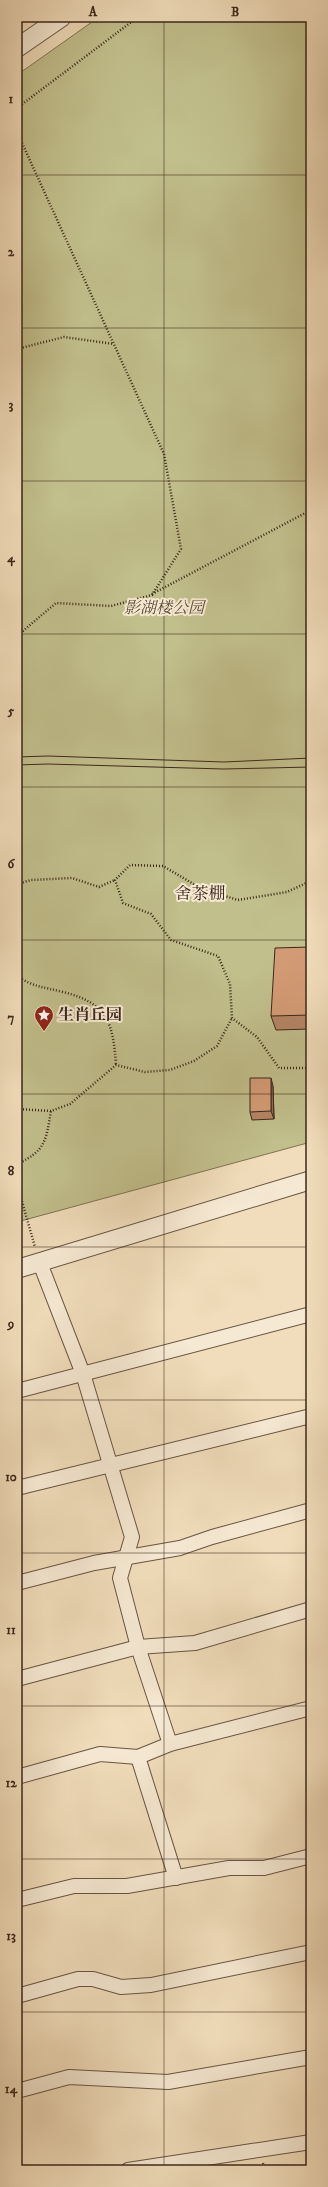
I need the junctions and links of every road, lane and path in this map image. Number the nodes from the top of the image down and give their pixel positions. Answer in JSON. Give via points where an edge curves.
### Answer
{"nodes":[{"id":1,"x":62,"y":17,"type":"edge"},
{"id":2,"x":138,"y":17,"type":"edge"},
{"id":3,"x":17,"y":48,"type":"edge"},
{"id":4,"x":17,"y":108,"type":"edge"},
{"id":5,"x":17,"y":132,"type":"edge"},
{"id":6,"x":114,"y":344,"type":"junction"},
{"id":7,"x":17,"y":349,"type":"edge"},
{"id":8,"x":311,"y":443,"type":"edge"},
{"id":9,"x":311,"y":456,"type":"edge"},
{"id":10,"x":311,"y":510,"type":"edge"},
{"id":11,"x":152,"y":595,"type":"junction"},
{"id":12,"x":17,"y":636,"type":"edge"},
{"id":13,"x":115,"y":880,"type":"junction"},
{"id":14,"x":311,"y":881,"type":"edge"},
{"id":15,"x":17,"y":884,"type":"edge"},
{"id":16,"x":17,"y":976,"type":"edge"},
{"id":17,"x":232,"y":1018,"type":"junction"},
{"id":18,"x":116,"y":1065,"type":"junction"},
{"id":19,"x":311,"y":1068,"type":"edge"},
{"id":20,"x":17,"y":1109,"type":"edge"},
{"id":21,"x":51,"y":1111,"type":"junction"},
{"id":22,"x":17,"y":1164,"type":"edge"},
{"id":23,"x":311,"y":1180,"type":"edge"},
{"id":24,"x":17,"y":1184,"type":"edge"},
{"id":25,"x":40,"y":1263,"type":"junction"},
{"id":26,"x":17,"y":1269,"type":"edge"},
{"id":27,"x":311,"y":1314,"type":"edge"},
{"id":28,"x":83,"y":1374,"type":"junction"},
{"id":29,"x":17,"y":1391,"type":"edge"},
{"id":30,"x":311,"y":1416,"type":"edge"},
{"id":31,"x":111,"y":1464,"type":"junction"},
{"id":32,"x":17,"y":1488,"type":"edge"},
{"id":33,"x":311,"y":1510,"type":"edge"},
{"id":34,"x":126,"y":1558,"type":"junction"},
{"id":35,"x":17,"y":1583,"type":"edge"},
{"id":36,"x":311,"y":1609,"type":"edge"},
{"id":37,"x":138,"y":1647,"type":"junction"},
{"id":38,"x":17,"y":1679,"type":"edge"},
{"id":39,"x":311,"y":1708,"type":"edge"},
{"id":40,"x":170,"y":1744,"type":"junction"},
{"id":41,"x":138,"y":1757,"type":"junction"},
{"id":42,"x":17,"y":1777,"type":"edge"},
{"id":43,"x":311,"y":1856,"type":"edge"},
{"id":44,"x":176,"y":1878,"type":"junction"},
{"id":45,"x":17,"y":1900,"type":"edge"},
{"id":46,"x":311,"y":1952,"type":"edge"},
{"id":47,"x":17,"y":1996,"type":"edge"},
{"id":48,"x":311,"y":2056,"type":"edge"},
{"id":49,"x":17,"y":2091,"type":"edge"},
{"id":50,"x":311,"y":2142,"type":"edge"},
{"id":51,"x":128,"y":2170,"type":"edge"}],
"edges":[{"from":1,"to":3,"type":"street"},
{"from":2,"to":4,"type":"path"},
{"from":5,"to":6,"type":"path"},
{"from":6,"to":7,"type":"path","via":[[64,337]]},
{"from":6,"to":11,"type":"path","via":[[164,454],[181,549]]},
{"from":8,"to":9,"type":"path"},
{"from":10,"to":11,"type":"path"},
{"from":11,"to":12,"type":"path","via":[[111,606],[56,603]]},
{"from":13,"to":14,"type":"path","via":[[130,865],[163,866],[202,888],[238,900],[287,892]]},
{"from":13,"to":15,"type":"path","via":[[99,887],[72,878],[31,880]]},
{"from":13,"to":17,"type":"path","via":[[123,902],[151,914],[170,940],[218,956],[230,984]]},
{"from":16,"to":18,"type":"path","via":[[30,984],[61,991],[92,1003],[107,1018],[114,1037]]},
{"from":17,"to":18,"type":"path","via":[[217,1046],[194,1061],[170,1070],[146,1072]]},
{"from":17,"to":19,"type":"path","via":[[257,1037],[279,1068]]},
{"from":18,"to":21,"type":"path","via":[[70,1104]]},
{"from":20,"to":21,"type":"path"},
{"from":21,"to":22,"type":"path","via":[[47,1139],[33,1157]]},
{"from":23,"to":25,"type":"street"},
{"from":24,"to":25,"type":"path"},
{"from":25,"to":26,"type":"street"},
{"from":25,"to":28,"type":"street"},
{"from":27,"to":28,"type":"street"},
{"from":28,"to":29,"type":"street"},
{"from":28,"to":31,"type":"street"},
{"from":30,"to":31,"type":"street"},
{"from":31,"to":32,"type":"street"},
{"from":31,"to":34,"type":"street","via":[[132,1537]]},
{"from":33,"to":34,"type":"street","via":[[180,1548]]},
{"from":34,"to":35,"type":"street","via":[[94,1562]]},
{"from":34,"to":37,"type":"street","via":[[120,1578]]},
{"from":36,"to":37,"type":"street","via":[[195,1643]]},
{"from":37,"to":38,"type":"street"},
{"from":37,"to":40,"type":"street"},
{"from":39,"to":40,"type":"street"},
{"from":40,"to":41,"type":"street"},
{"from":41,"to":42,"type":"street","via":[[100,1754]]},
{"from":41,"to":44,"type":"street"},
{"from":43,"to":44,"type":"street","via":[[264,1868],[229,1868]]},
{"from":44,"to":45,"type":"street","via":[[127,1886],[74,1886]]},
{"from":46,"to":47,"type":"street","via":[[151,1985],[121,1987],[93,1979],[78,1979]]},
{"from":48,"to":49,"type":"street","via":[[168,2082],[69,2077]]},
{"from":50,"to":51,"type":"street"}]}
